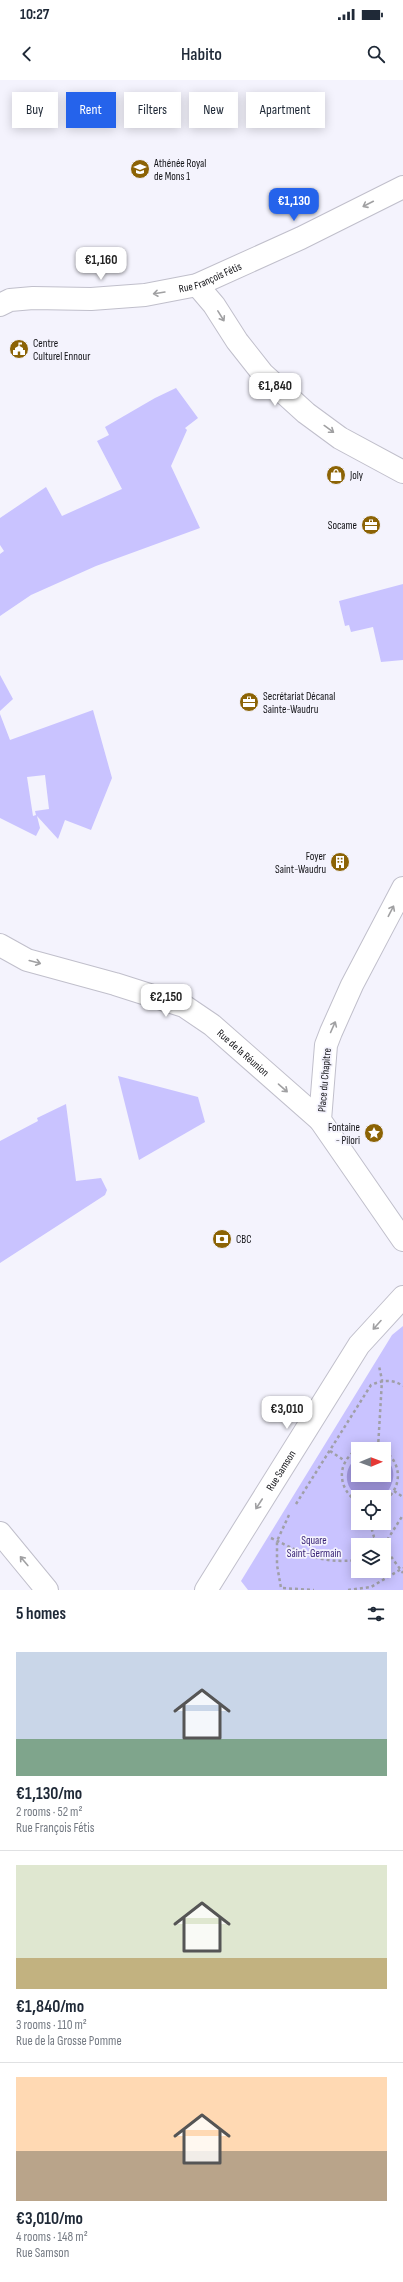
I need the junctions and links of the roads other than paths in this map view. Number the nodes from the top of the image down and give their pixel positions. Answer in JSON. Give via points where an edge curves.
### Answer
{"nodes":[{"id":1,"x":403,"y":187,"type":"edge"},
{"id":2,"x":197,"y":285,"type":"junction"},
{"id":3,"x":0,"y":305,"type":"edge"},
{"id":4,"x":403,"y":472,"type":"edge"},
{"id":5,"x":403,"y":888,"type":"edge"},
{"id":6,"x":0,"y":945,"type":"edge"},
{"id":7,"x":320,"y":1120,"type":"junction"},
{"id":8,"x":403,"y":1240,"type":"edge"},
{"id":9,"x":403,"y":1296,"type":"edge"},
{"id":10,"x":0,"y":1533,"type":"edge"},
{"id":11,"x":47,"y":1590,"type":"edge"},
{"id":12,"x":206,"y":1590,"type":"edge"}],
"edges":[{"from":1,"to":2,"type":"street","name":"Rue François Fétis","one_way":true,"via":[[301,238]]},
{"from":2,"to":3,"type":"street","name":"Rue François Fétis","one_way":true,"via":[[146,295],[33,298],[10,300]]},
{"from":2,"to":4,"type":"street","one_way":true,"via":[[263,374],[340,438]]},
{"from":7,"to":5,"type":"street","name":"Place du Chapitre","one_way":true,"via":[[326,1045],[352,985]]},
{"from":6,"to":7,"type":"street","name":"Rue de la Réunion","one_way":true,"via":[[27,960],[184,1006],[212,1025]]},
{"from":7,"to":8,"type":"street","name":"Place du Chapitre"},
{"from":9,"to":12,"type":"street","name":"Rue Samson","one_way":true,"via":[[359,1345]]},
{"from":11,"to":10,"type":"street","one_way":true}]}
